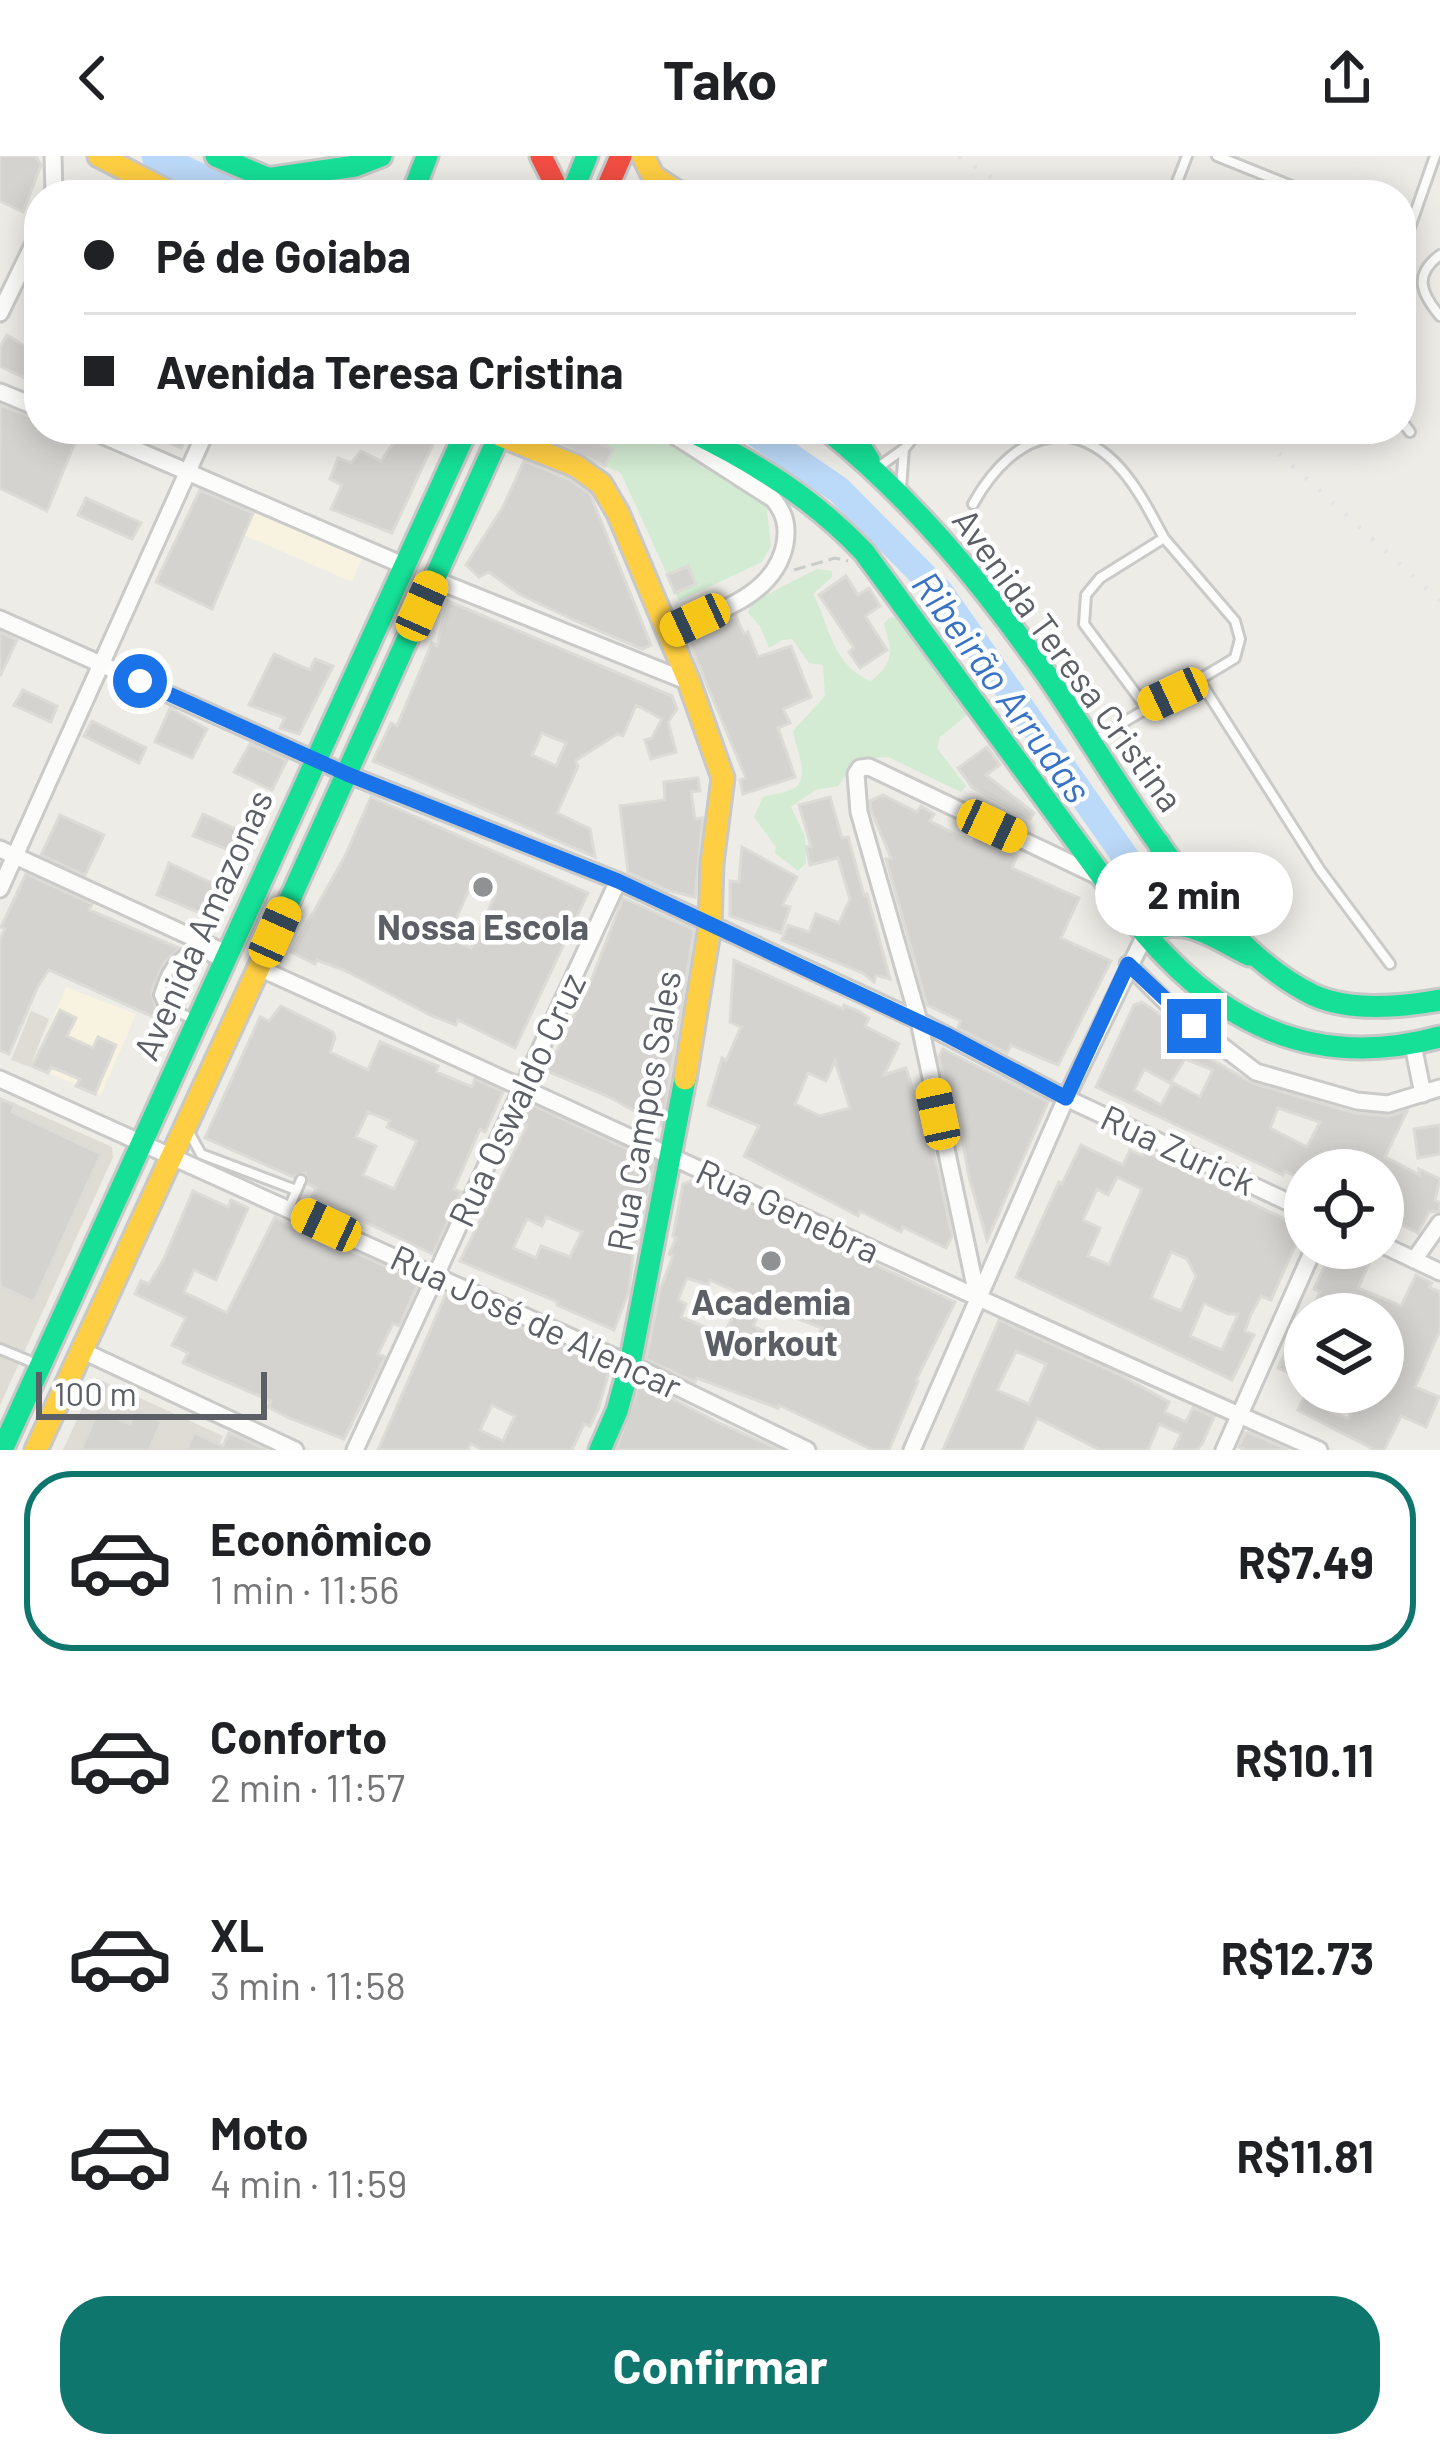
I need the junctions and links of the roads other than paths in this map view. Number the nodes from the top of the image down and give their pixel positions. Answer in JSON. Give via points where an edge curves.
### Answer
{"nodes":[{"id":1,"x":99,"y":156,"type":"edge"},
{"id":2,"x":216,"y":156,"type":"edge"},
{"id":3,"x":381,"y":156,"type":"edge"},
{"id":4,"x":1217,"y":156,"type":"edge"},
{"id":5,"x":1435,"y":156,"type":"edge"},
{"id":6,"x":266,"y":179,"type":"joint"},
{"id":7,"x":146,"y":180,"type":"edge"},
{"id":8,"x":1277,"y":180,"type":"edge"},
{"id":9,"x":1416,"y":210,"type":"edge"},
{"id":10,"x":1440,"y":255,"type":"edge"},
{"id":11,"x":24,"y":263,"type":"edge"},
{"id":12,"x":0,"y":313,"type":"edge"},
{"id":13,"x":1440,"y":316,"type":"edge"},
{"id":14,"x":123,"y":444,"type":"edge"},
{"id":15,"x":200,"y":444,"type":"edge"},
{"id":16,"x":460,"y":444,"type":"edge"},
{"id":17,"x":496,"y":444,"type":"edge"},
{"id":18,"x":527,"y":444,"type":"edge"},
{"id":19,"x":688,"y":444,"type":"edge"},
{"id":20,"x":716,"y":444,"type":"edge"},
{"id":21,"x":846,"y":444,"type":"edge"},
{"id":22,"x":859,"y":444,"type":"edge"},
{"id":23,"x":907,"y":444,"type":"edge"},
{"id":24,"x":1027,"y":444,"type":"edge"},
{"id":25,"x":1086,"y":444,"type":"edge"},
{"id":26,"x":904,"y":448,"type":"junction"},
{"id":27,"x":873,"y":464,"type":"junction"},
{"id":28,"x":188,"y":472,"type":"junction"},
{"id":29,"x":901,"y":492,"type":"junction"},
{"id":30,"x":973,"y":504,"type":"dead end"},
{"id":31,"x":1163,"y":538,"type":"junction"},
{"id":32,"x":405,"y":566,"type":"junction"},
{"id":33,"x":434,"y":579,"type":"junction"},
{"id":34,"x":0,"y":619,"type":"edge"},
{"id":35,"x":666,"y":633,"type":"junction"},
{"id":36,"x":102,"y":664,"type":"junction"},
{"id":37,"x":1200,"y":681,"type":"junction"},
{"id":38,"x":689,"y":682,"type":"junction"},
{"id":39,"x":1145,"y":706,"type":"junction"},
{"id":40,"x":1092,"y":742,"type":"junction"},
{"id":41,"x":315,"y":759,"type":"junction"},
{"id":42,"x":347,"y":774,"type":"junction"},
{"id":43,"x":1157,"y":839,"type":"junction"},
{"id":44,"x":8,"y":852,"type":"edge"},
{"id":45,"x":1105,"y":879,"type":"junction"},
{"id":46,"x":618,"y":881,"type":"junction"},
{"id":47,"x":0,"y":889,"type":"edge"},
{"id":48,"x":710,"y":926,"type":"junction"},
{"id":49,"x":1198,"y":929,"type":"junction"},
{"id":50,"x":1146,"y":933,"type":"junction"},
{"id":51,"x":1163,"y":952,"type":"junction"},
{"id":52,"x":224,"y":957,"type":"junction"},
{"id":53,"x":1260,"y":960,"type":"junction"},
{"id":54,"x":1128,"y":964,"type":"junction"},
{"id":55,"x":1390,"y":964,"type":"dead end"},
{"id":56,"x":258,"y":984,"type":"junction"},
{"id":57,"x":1440,"y":1000,"type":"edge"},
{"id":58,"x":195,"y":1020,"type":"junction"},
{"id":59,"x":919,"y":1021,"type":"junction"},
{"id":60,"x":1440,"y":1037,"type":"edge"},
{"id":61,"x":1413,"y":1045,"type":"junction"},
{"id":62,"x":0,"y":1078,"type":"edge"},
{"id":63,"x":526,"y":1088,"type":"junction"},
{"id":64,"x":1432,"y":1091,"type":"edge"},
{"id":65,"x":1066,"y":1098,"type":"junction"},
{"id":66,"x":187,"y":1129,"type":"junction"},
{"id":67,"x":141,"y":1143,"type":"junction"},
{"id":68,"x":174,"y":1156,"type":"junction"},
{"id":69,"x":672,"y":1156,"type":"junction"},
{"id":70,"x":302,"y":1180,"type":"dead end"},
{"id":71,"x":296,"y":1190,"type":"junction"},
{"id":72,"x":1284,"y":1200,"type":"edge"},
{"id":73,"x":289,"y":1208,"type":"junction"},
{"id":74,"x":1440,"y":1223,"type":"edge"},
{"id":75,"x":1404,"y":1255,"type":"edge"},
{"id":76,"x":1414,"y":1260,"type":"junction"},
{"id":77,"x":1305,"y":1269,"type":"edge"},
{"id":78,"x":1440,"y":1272,"type":"edge"},
{"id":79,"x":436,"y":1275,"type":"junction"},
{"id":80,"x":978,"y":1300,"type":"junction"},
{"id":81,"x":0,"y":1349,"type":"edge"},
{"id":82,"x":83,"y":1351,"type":"junction"},
{"id":83,"x":630,"y":1364,"type":"junction"},
{"id":84,"x":41,"y":1366,"type":"junction"},
{"id":85,"x":1240,"y":1415,"type":"junction"},
{"id":86,"x":2,"y":1450,"type":"edge"},
{"id":87,"x":36,"y":1450,"type":"edge"},
{"id":88,"x":295,"y":1450,"type":"edge"},
{"id":89,"x":355,"y":1450,"type":"edge"},
{"id":90,"x":600,"y":1450,"type":"edge"},
{"id":91,"x":807,"y":1450,"type":"edge"},
{"id":92,"x":912,"y":1450,"type":"edge"},
{"id":93,"x":1224,"y":1450,"type":"edge"},
{"id":94,"x":1319,"y":1450,"type":"edge"}],
"edges":[{"from":1,"to":7,"type":"main road"},
{"from":2,"to":6,"type":"main road"},
{"from":3,"to":6,"type":"main road"},
{"from":4,"to":8,"type":"lane"},
{"from":5,"to":9,"type":"lane"},
{"from":10,"to":13,"type":"lane","via":[[1420,280]]},
{"from":11,"to":12,"type":"street"},
{"from":14,"to":28,"type":"street"},
{"from":15,"to":28,"type":"street"},
{"from":16,"to":32,"type":"main road","name":"Avenida Amazonas"},
{"from":17,"to":33,"type":"main road","name":"Avenida Amazonas"},
{"from":18,"to":35,"type":"main road","name":"Rua Campos Sales","via":[[601,484]]},
{"from":19,"to":35,"type":"street","via":[[782,509],[787,533],[766,584]]},
{"from":20,"to":45,"type":"main road","via":[[822,510],[878,568]]},
{"from":21,"to":27,"type":"main road","name":"Avenida Teresa Cristina"},
{"from":22,"to":27,"type":"main road"},
{"from":23,"to":26,"type":"lane"},
{"from":24,"to":30,"type":"lane","via":[[990,473]]},
{"from":25,"to":31,"type":"lane","via":[[1126,476]]},
{"from":26,"to":27,"type":"lane"},
{"from":26,"to":29,"type":"lane"},
{"from":27,"to":29,"type":"main road","name":"Avenida Teresa Cristina"},
{"from":28,"to":32,"type":"street"},
{"from":28,"to":36,"type":"street"},
{"from":29,"to":40,"type":"main road","name":"Avenida Teresa Cristina","via":[[949,544]]},
{"from":31,"to":37,"type":"lane","via":[[1235,621],[1240,639],[1235,658]]},
{"from":31,"to":39,"type":"lane","via":[[1086,595],[1084,624]]},
{"from":32,"to":41,"type":"main road","name":"Avenida Amazonas"},
{"from":33,"to":38,"type":"street"},
{"from":33,"to":42,"type":"main road","name":"Avenida Amazonas"},
{"from":34,"to":36,"type":"street","name":"Rua Zurick"},
{"from":35,"to":38,"type":"main road","name":"Rua Campos Sales"},
{"from":36,"to":41,"type":"street","name":"Rua Zurick"},
{"from":36,"to":44,"type":"street"},
{"from":37,"to":39,"type":"lane"},
{"from":37,"to":55,"type":"lane"},
{"from":38,"to":48,"type":"main road","name":"Rua Campos Sales","via":[[723,778]]},
{"from":39,"to":40,"type":"lane"},
{"from":40,"to":43,"type":"main road","name":"Avenida Teresa Cristina"},
{"from":41,"to":42,"type":"street","name":"Rua Zurick"},
{"from":41,"to":52,"type":"main road","name":"Avenida Amazonas"},
{"from":42,"to":46,"type":"street","name":"Rua Zurick"},
{"from":42,"to":56,"type":"main road","name":"Avenida Amazonas"},
{"from":43,"to":45,"type":"main road","via":[[1164,861],[1157,875],[1144,884]]},
{"from":43,"to":53,"type":"main road","name":"Avenida Teresa Cristina","via":[[1190,889]]},
{"from":44,"to":47,"type":"street"},
{"from":44,"to":52,"type":"street"},
{"from":45,"to":50,"type":"main road"},
{"from":45,"to":59,"type":"street","via":[[860,768],[859,812]]},
{"from":46,"to":48,"type":"street","name":"Rua Zurick"},
{"from":46,"to":63,"type":"street","name":"Rua Oswaldo Cruz"},
{"from":48,"to":59,"type":"street","name":"Rua Zurick"},
{"from":48,"to":69,"type":"main road","name":"Rua Campos Sales"},
{"from":49,"to":50,"type":"main road","via":[[1178,920]]},
{"from":49,"to":51,"type":"main road"},
{"from":49,"to":53,"type":"main road"},
{"from":50,"to":51,"type":"main road"},
{"from":50,"to":54,"type":"street"},
{"from":51,"to":61,"type":"main road","via":[[1222,1007],[1272,1031],[1364,1052]]},
{"from":52,"to":58,"type":"main road","name":"Avenida Amazonas"},
{"from":52,"to":58,"type":"lane","via":[[194,949],[166,972],[164,1006]]},
{"from":53,"to":57,"type":"main road","name":"Avenida Teresa Cristina","via":[[1318,998]]},
{"from":54,"to":64,"type":"street","via":[[1256,1072],[1357,1101],[1388,1104]]},
{"from":54,"to":65,"type":"street"},
{"from":56,"to":63,"type":"street","name":"Rua Genebra"},
{"from":56,"to":66,"type":"main road","name":"Avenida Amazonas"},
{"from":58,"to":67,"type":"main road","name":"Avenida Amazonas"},
{"from":59,"to":65,"type":"street","name":"Rua Zurick"},
{"from":59,"to":80,"type":"street"},
{"from":60,"to":61,"type":"main road"},
{"from":61,"to":64,"type":"street"},
{"from":62,"to":67,"type":"street","name":"Rua José de Alencar"},
{"from":63,"to":69,"type":"street","name":"Rua Genebra"},
{"from":63,"to":79,"type":"street","name":"Rua Oswaldo Cruz"},
{"from":65,"to":72,"type":"street","name":"Rua Zurick"},
{"from":65,"to":80,"type":"street"},
{"from":66,"to":68,"type":"main road","name":"Avenida Amazonas"},
{"from":66,"to":71,"type":"lane","via":[[201,1154]]},
{"from":67,"to":68,"type":"street","name":"Rua José de Alencar"},
{"from":67,"to":84,"type":"main road","name":"Avenida Amazonas"},
{"from":68,"to":73,"type":"street","name":"Rua José de Alencar"},
{"from":68,"to":82,"type":"main road","name":"Avenida Amazonas"},
{"from":69,"to":80,"type":"street","name":"Rua Genebra"},
{"from":69,"to":83,"type":"main road","name":"Rua Campos Sales"},
{"from":70,"to":71,"type":"lane"},
{"from":71,"to":73,"type":"lane"},
{"from":73,"to":79,"type":"street","name":"Rua José de Alencar"},
{"from":74,"to":76,"type":"street"},
{"from":75,"to":76,"type":"street"},
{"from":76,"to":78,"type":"street"},
{"from":77,"to":85,"type":"street"},
{"from":79,"to":83,"type":"street","name":"Rua José de Alencar"},
{"from":79,"to":89,"type":"street","name":"Rua Oswaldo Cruz"},
{"from":80,"to":85,"type":"street","name":"Rua Genebra"},
{"from":80,"to":92,"type":"street"},
{"from":81,"to":84,"type":"lane"},
{"from":82,"to":87,"type":"main road","name":"Avenida Amazonas"},
{"from":82,"to":88,"type":"street"},
{"from":83,"to":90,"type":"main road","name":"Rua Campos Sales"},
{"from":83,"to":91,"type":"street","name":"Rua José de Alencar"},
{"from":84,"to":86,"type":"main road","name":"Avenida Amazonas"},
{"from":85,"to":93,"type":"street"},
{"from":85,"to":94,"type":"street","name":"Rua Genebra"}]}
